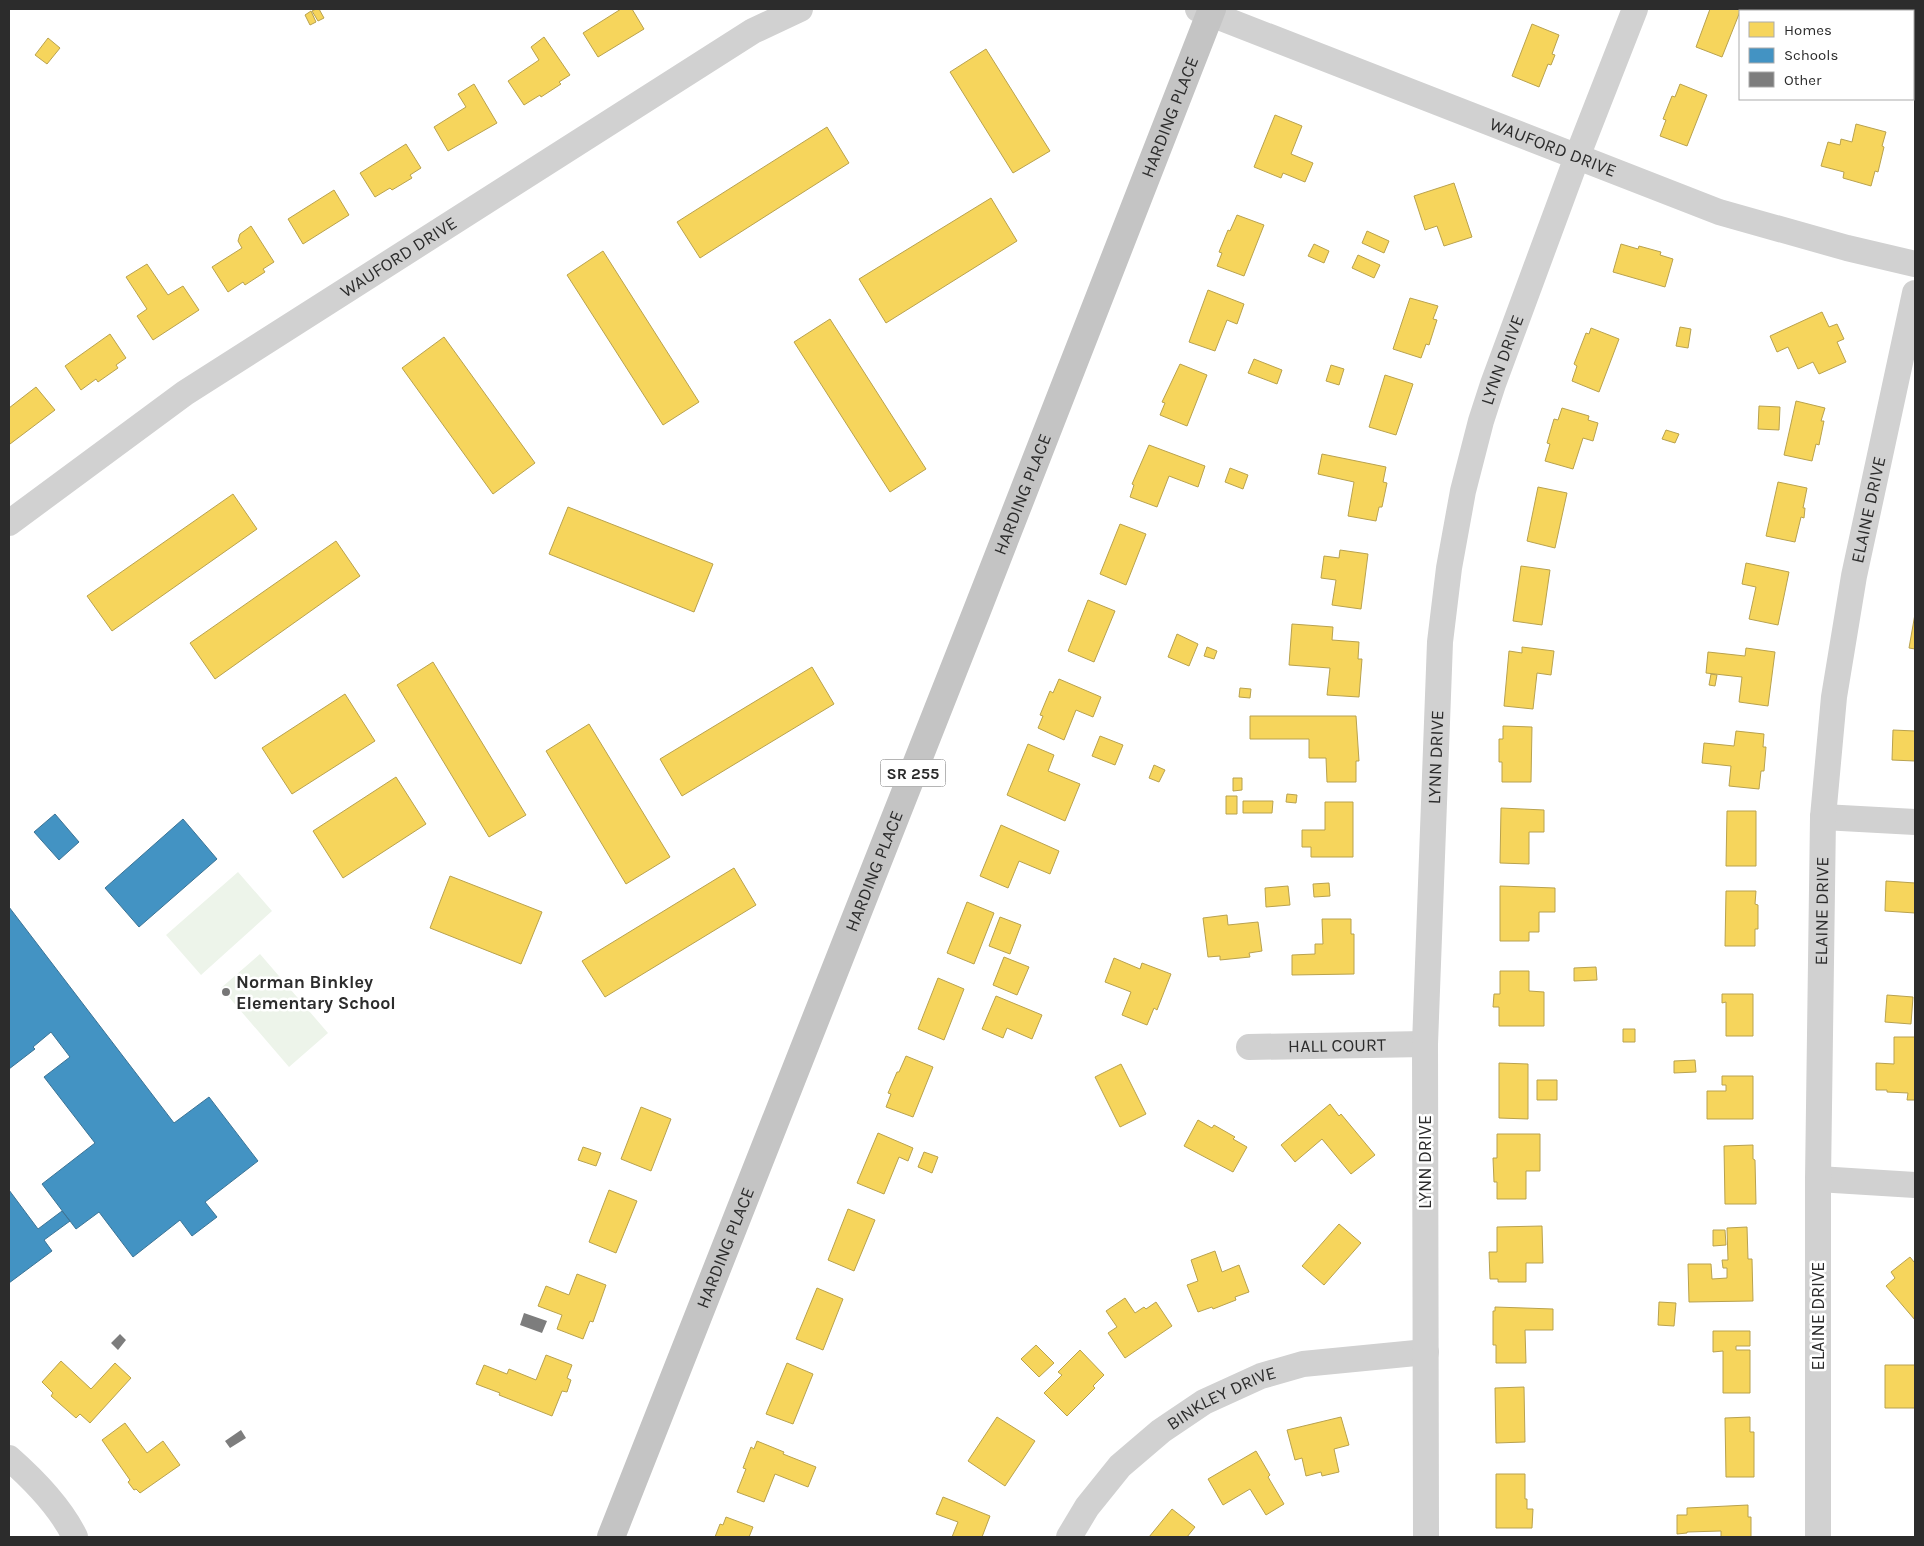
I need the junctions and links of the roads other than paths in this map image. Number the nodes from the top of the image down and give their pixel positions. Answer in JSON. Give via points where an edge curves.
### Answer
{"nodes":[{"id":1,"x":800,"y":9,"type":"edge"},
{"id":2,"x":1636,"y":9,"type":"edge"},
{"id":3,"x":1207,"y":10,"type":"edge"},
{"id":4,"x":1577,"y":157,"type":"junction"},
{"id":5,"x":1915,"y":264,"type":"edge"},
{"id":6,"x":1915,"y":293,"type":"edge"},
{"id":7,"x":9,"y":523,"type":"edge"},
{"id":8,"x":1823,"y":817,"type":"junction"},
{"id":9,"x":1915,"y":822,"type":"edge"},
{"id":10,"x":1425,"y":1044,"type":"junction"},
{"id":11,"x":1249,"y":1047,"type":"dead end"},
{"id":12,"x":1818,"y":1178,"type":"junction"},
{"id":13,"x":1915,"y":1185,"type":"edge"},
{"id":14,"x":1426,"y":1352,"type":"junction"},
{"id":15,"x":9,"y":1458,"type":"edge"},
{"id":16,"x":75,"y":1537,"type":"edge"},
{"id":17,"x":611,"y":1537,"type":"edge"},
{"id":18,"x":1069,"y":1537,"type":"edge"},
{"id":19,"x":1426,"y":1537,"type":"edge"},
{"id":20,"x":1818,"y":1537,"type":"edge"}],
"edges":[{"from":1,"to":7,"type":"street","name":"WAUFORD DRIVE","via":[[753,31],[185,393]]},
{"from":2,"to":4,"type":"street","name":"LYNN DRIVE"},
{"from":3,"to":4,"type":"street","name":"WAUFORD DRIVE"},
{"from":3,"to":17,"type":"main road","name":"HARDING PLACE","number":"SR 255"},
{"from":4,"to":5,"type":"street","name":"WAUFORD DRIVE","via":[[1719,212]]},
{"from":4,"to":10,"type":"street","name":"LYNN DRIVE","via":[[1481,421],[1463,491],[1449,568],[1440,642]]},
{"from":6,"to":8,"type":"street","name":"ELAINE DRIVE","via":[[1854,576],[1834,697]]},
{"from":8,"to":9,"type":"street"},
{"from":8,"to":12,"type":"street","name":"ELAINE DRIVE"},
{"from":10,"to":11,"type":"street","name":"HALL COURT"},
{"from":10,"to":14,"type":"street","name":"LYNN DRIVE"},
{"from":12,"to":13,"type":"street"},
{"from":12,"to":20,"type":"street","name":"ELAINE DRIVE"},
{"from":14,"to":18,"type":"street","name":"BINKLEY DRIVE","via":[[1303,1364],[1260,1376],[1204,1402],[1161,1431],[1120,1466],[1087,1507]]},
{"from":14,"to":19,"type":"street","name":"LYNN DRIVE"},
{"from":15,"to":16,"type":"street","via":[[34,1481]]}]}
